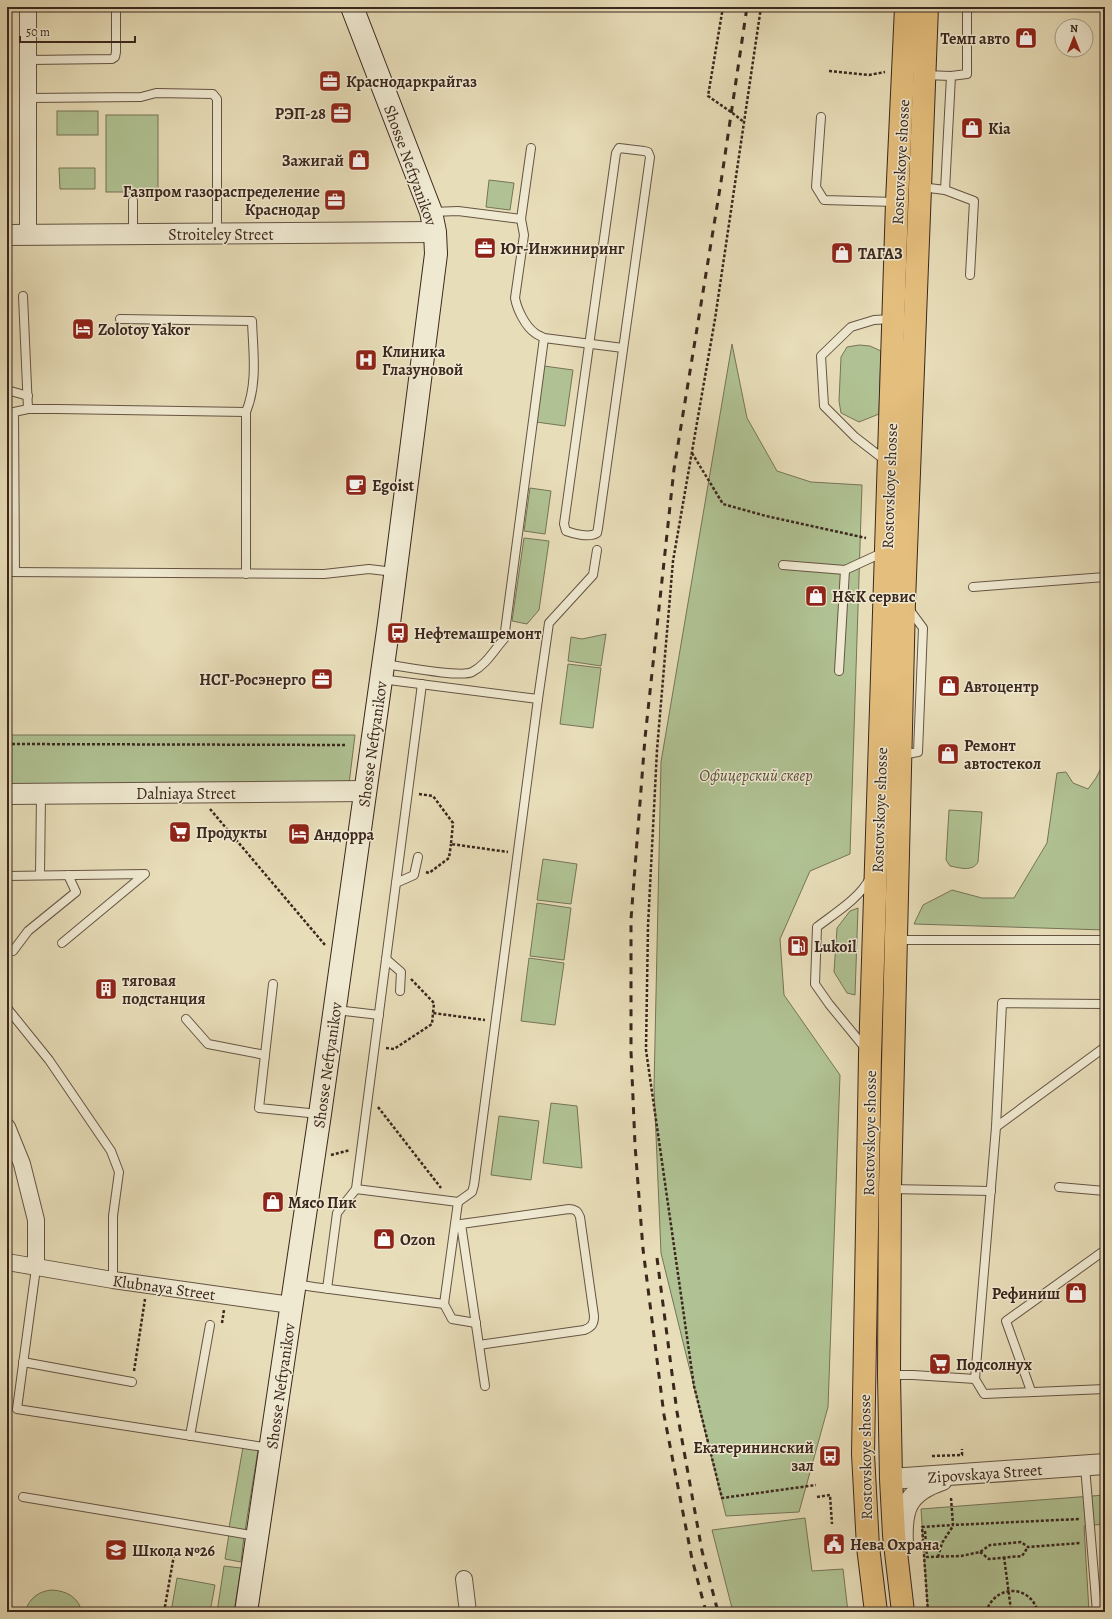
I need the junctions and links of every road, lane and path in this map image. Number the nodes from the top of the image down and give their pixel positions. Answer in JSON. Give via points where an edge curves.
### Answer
{"nodes":[{"id":1,"x":28,"y":7,"type":"edge"},
{"id":2,"x":116,"y":7,"type":"edge"},
{"id":3,"x":352,"y":7,"type":"edge"},
{"id":4,"x":723,"y":7,"type":"edge"},
{"id":5,"x":761,"y":7,"type":"edge"},
{"id":6,"x":906,"y":7,"type":"edge"},
{"id":7,"x":927,"y":7,"type":"edge"},
{"id":8,"x":967,"y":7,"type":"edge"},
{"id":9,"x":28,"y":60,"type":"junction"},
{"id":10,"x":829,"y":71,"type":"dead end"},
{"id":11,"x":904,"y":74,"type":"junction"},
{"id":12,"x":951,"y":76,"type":"junction"},
{"id":13,"x":28,"y":98,"type":"junction"},
{"id":14,"x":821,"y":117,"type":"dead end"},
{"id":15,"x":744,"y":122,"type":"junction"},
{"id":16,"x":531,"y":148,"type":"dead end"},
{"id":17,"x":919,"y":187,"type":"junction"},
{"id":18,"x":945,"y":190,"type":"junction"},
{"id":19,"x":133,"y":201,"type":"dead end"},
{"id":20,"x":897,"y":202,"type":"junction"},
{"id":21,"x":521,"y":219,"type":"junction"},
{"id":22,"x":433,"y":222,"type":"junction"},
{"id":23,"x":217,"y":234,"type":"junction"},
{"id":24,"x":7,"y":235,"type":"edge"},
{"id":25,"x":28,"y":235,"type":"junction"},
{"id":26,"x":133,"y":235,"type":"junction"},
{"id":27,"x":970,"y":275,"type":"dead end"},
{"id":28,"x":23,"y":296,"type":"dead end"},
{"id":29,"x":894,"y":318,"type":"junction"},
{"id":30,"x":120,"y":319,"type":"dead end"},
{"id":31,"x":544,"y":338,"type":"junction"},
{"id":32,"x":589,"y":343,"type":"junction"},
{"id":33,"x":623,"y":348,"type":"junction"},
{"id":34,"x":7,"y":390,"type":"edge"},
{"id":35,"x":28,"y":396,"type":"junction"},
{"id":36,"x":28,"y":409,"type":"junction"},
{"id":37,"x":246,"y":412,"type":"junction"},
{"id":38,"x":692,"y":453,"type":"junction"},
{"id":39,"x":889,"y":463,"type":"junction"},
{"id":40,"x":866,"y":538,"type":"dead end"},
{"id":41,"x":597,"y":550,"type":"dead end"},
{"id":42,"x":886,"y":551,"type":"junction"},
{"id":43,"x":783,"y":565,"type":"dead end"},
{"id":44,"x":845,"y":570,"type":"junction"},
{"id":45,"x":11,"y":572,"type":"edge"},
{"id":46,"x":395,"y":572,"type":"junction"},
{"id":47,"x":246,"y":574,"type":"junction"},
{"id":48,"x":1105,"y":577,"type":"edge"},
{"id":49,"x":973,"y":587,"type":"dead end"},
{"id":50,"x":382,"y":671,"type":"junction"},
{"id":51,"x":839,"y":671,"type":"dead end"},
{"id":52,"x":422,"y":684,"type":"junction"},
{"id":53,"x":538,"y":700,"type":"junction"},
{"id":54,"x":7,"y":744,"type":"edge"},
{"id":55,"x":345,"y":745,"type":"dead end"},
{"id":56,"x":365,"y":792,"type":"junction"},
{"id":57,"x":408,"y":793,"type":"junction"},
{"id":58,"x":7,"y":794,"type":"edge"},
{"id":59,"x":41,"y":794,"type":"junction"},
{"id":60,"x":207,"y":805,"type":"dead end"},
{"id":61,"x":451,"y":844,"type":"junction"},
{"id":62,"x":518,"y":853,"type":"junction"},
{"id":63,"x":418,"y":857,"type":"dead end"},
{"id":64,"x":877,"y":865,"type":"junction"},
{"id":65,"x":416,"y":872,"type":"junction"},
{"id":66,"x":40,"y":875,"type":"junction"},
{"id":67,"x":68,"y":875,"type":"junction"},
{"id":68,"x":7,"y":876,"type":"edge"},
{"id":69,"x":396,"y":884,"type":"junction"},
{"id":70,"x":895,"y":940,"type":"junction"},
{"id":71,"x":1105,"y":940,"type":"edge"},
{"id":72,"x":62,"y":943,"type":"dead end"},
{"id":73,"x":325,"y":945,"type":"dead end"},
{"id":74,"x":13,"y":951,"type":"dead end"},
{"id":75,"x":386,"y":959,"type":"junction"},
{"id":76,"x":402,"y":976,"type":"junction"},
{"id":77,"x":273,"y":984,"type":"dead end"},
{"id":78,"x":400,"y":991,"type":"dead end"},
{"id":79,"x":1105,"y":1004,"type":"edge"},
{"id":80,"x":7,"y":1008,"type":"edge"},
{"id":81,"x":335,"y":1009,"type":"junction"},
{"id":82,"x":433,"y":1013,"type":"junction"},
{"id":83,"x":379,"y":1015,"type":"junction"},
{"id":84,"x":186,"y":1019,"type":"dead end"},
{"id":85,"x":496,"y":1021,"type":"junction"},
{"id":86,"x":375,"y":1047,"type":"junction"},
{"id":87,"x":1105,"y":1047,"type":"edge"},
{"id":88,"x":265,"y":1054,"type":"junction"},
{"id":89,"x":870,"y":1055,"type":"junction"},
{"id":90,"x":368,"y":1094,"type":"junction"},
{"id":91,"x":320,"y":1114,"type":"junction"},
{"id":92,"x":7,"y":1127,"type":"edge"},
{"id":93,"x":996,"y":1127,"type":"junction"},
{"id":94,"x":361,"y":1147,"type":"junction"},
{"id":95,"x":331,"y":1156,"type":"dead end"},
{"id":96,"x":1059,"y":1187,"type":"dead end"},
{"id":97,"x":356,"y":1189,"type":"junction"},
{"id":98,"x":890,"y":1189,"type":"junction"},
{"id":99,"x":990,"y":1191,"type":"junction"},
{"id":100,"x":1105,"y":1191,"type":"edge"},
{"id":101,"x":454,"y":1202,"type":"junction"},
{"id":102,"x":458,"y":1225,"type":"junction"},
{"id":103,"x":1105,"y":1250,"type":"edge"},
{"id":104,"x":7,"y":1262,"type":"edge"},
{"id":105,"x":36,"y":1268,"type":"junction"},
{"id":106,"x":113,"y":1280,"type":"junction"},
{"id":107,"x":148,"y":1285,"type":"junction"},
{"id":108,"x":327,"y":1289,"type":"junction"},
{"id":109,"x":293,"y":1295,"type":"junction"},
{"id":110,"x":444,"y":1304,"type":"junction"},
{"id":111,"x":476,"y":1323,"type":"junction"},
{"id":112,"x":210,"y":1325,"type":"dead end"},
{"id":113,"x":479,"y":1345,"type":"junction"},
{"id":114,"x":23,"y":1362,"type":"junction"},
{"id":115,"x":889,"y":1375,"type":"junction"},
{"id":116,"x":975,"y":1379,"type":"junction"},
{"id":117,"x":132,"y":1382,"type":"joint"},
{"id":118,"x":485,"y":1386,"type":"dead end"},
{"id":119,"x":1105,"y":1389,"type":"edge"},
{"id":120,"x":1031,"y":1391,"type":"junction"},
{"id":121,"x":190,"y":1436,"type":"junction"},
{"id":122,"x":890,"y":1445,"type":"junction"},
{"id":123,"x":271,"y":1448,"type":"junction"},
{"id":124,"x":962,"y":1449,"type":"dead end"},
{"id":125,"x":932,"y":1456,"type":"dead end"},
{"id":126,"x":1105,"y":1464,"type":"edge"},
{"id":127,"x":1085,"y":1466,"type":"junction"},
{"id":128,"x":952,"y":1475,"type":"junction"},
{"id":129,"x":891,"y":1479,"type":"junction"},
{"id":130,"x":864,"y":1481,"type":"junction"},
{"id":131,"x":816,"y":1486,"type":"dead end"},
{"id":132,"x":23,"y":1497,"type":"dead end"},
{"id":133,"x":817,"y":1497,"type":"dead end"},
{"id":134,"x":951,"y":1498,"type":"dead end"},
{"id":135,"x":1083,"y":1518,"type":"dead end"},
{"id":136,"x":832,"y":1524,"type":"dead end"},
{"id":137,"x":953,"y":1525,"type":"junction"},
{"id":138,"x":925,"y":1531,"type":"dead end"},
{"id":139,"x":258,"y":1536,"type":"junction"},
{"id":140,"x":1085,"y":1543,"type":"dead end"},
{"id":141,"x":1028,"y":1547,"type":"junction"},
{"id":142,"x":980,"y":1552,"type":"junction"},
{"id":143,"x":174,"y":1555,"type":"dead end"},
{"id":144,"x":938,"y":1557,"type":"junction"},
{"id":145,"x":1004,"y":1557,"type":"junction"},
{"id":146,"x":464,"y":1578,"type":"dead end"},
{"id":147,"x":1009,"y":1591,"type":"junction"},
{"id":148,"x":902,"y":1608,"type":"edge"},
{"id":149,"x":1011,"y":1610,"type":"dead end"},
{"id":150,"x":164,"y":1612,"type":"edge"},
{"id":151,"x":246,"y":1612,"type":"edge"},
{"id":152,"x":468,"y":1612,"type":"edge"},
{"id":153,"x":876,"y":1612,"type":"edge"},
{"id":154,"x":928,"y":1612,"type":"edge"},
{"id":155,"x":986,"y":1612,"type":"edge"},
{"id":156,"x":1038,"y":1612,"type":"edge"},
{"id":157,"x":1097,"y":1612,"type":"edge"}],
"edges":[{"from":1,"to":9,"type":"street"},
{"from":2,"to":9,"type":"lane","via":[[116,52],[112,59]]},
{"from":3,"to":22,"type":"main road","name":"Shosse Neftyanikov"},
{"from":4,"to":15,"type":"path","via":[[708,96]]},
{"from":5,"to":15,"type":"path"},
{"from":6,"to":11,"type":"main road","name":"Rostovskoye shosse"},
{"from":7,"to":11,"type":"main road","name":"Rostovskoye shosse"},
{"from":8,"to":12,"type":"lane","via":[[967,74]]},
{"from":9,"to":13,"type":"street"},
{"from":10,"to":11,"type":"path","via":[[869,75]]},
{"from":11,"to":12,"type":"lane"},
{"from":11,"to":17,"type":"main road","name":"Rostovskoye shosse"},
{"from":11,"to":20,"type":"main road","name":"Rostovskoye shosse"},
{"from":12,"to":18,"type":"lane"},
{"from":13,"to":23,"type":"lane","via":[[141,97],[156,93],[214,94],[217,99]]},
{"from":13,"to":25,"type":"street"},
{"from":14,"to":20,"type":"lane","via":[[816,187],[824,200]]},
{"from":15,"to":38,"type":"path","via":[[715,320]]},
{"from":16,"to":21,"type":"lane"},
{"from":17,"to":18,"type":"lane"},
{"from":17,"to":70,"type":"main road","name":"Rostovskoye shosse"},
{"from":18,"to":27,"type":"lane","via":[[974,201]]},
{"from":19,"to":26,"type":"lane"},
{"from":20,"to":29,"type":"main road","name":"Rostovskoye shosse"},
{"from":21,"to":22,"type":"lane","via":[[458,211]]},
{"from":21,"to":31,"type":"lane","via":[[524,235],[516,305],[534,333]]},
{"from":22,"to":23,"type":"street","name":"Stroiteley Street"},
{"from":22,"to":46,"type":"main road","name":"Shosse Neftyanikov","via":[[436,254]]},
{"from":23,"to":26,"type":"street","name":"Stroiteley Street"},
{"from":24,"to":25,"type":"street","name":"Stroiteley Street"},
{"from":25,"to":26,"type":"street","name":"Stroiteley Street"},
{"from":28,"to":35,"type":"lane"},
{"from":29,"to":39,"type":"main road","name":"Rostovskoye shosse"},
{"from":29,"to":39,"type":"lane","via":[[874,320],[851,327],[821,356],[824,406],[855,438]]},
{"from":30,"to":37,"type":"lane","via":[[252,321],[254,377],[251,400]]},
{"from":31,"to":32,"type":"lane"},
{"from":31,"to":50,"type":"lane","via":[[504,639],[482,665],[470,673]]},
{"from":32,"to":33,"type":"lane"},
{"from":32,"to":33,"type":"lane","via":[[564,524],[566,531],[590,535],[597,532],[598,528]]},
{"from":32,"to":33,"type":"lane","via":[[616,153],[619,148],[644,151],[648,152],[650,157]]},
{"from":34,"to":35,"type":"lane"},
{"from":35,"to":36,"type":"lane"},
{"from":36,"to":37,"type":"lane"},
{"from":36,"to":45,"type":"lane","via":[[14,412]]},
{"from":37,"to":47,"type":"lane"},
{"from":38,"to":40,"type":"path","via":[[723,504]]},
{"from":38,"to":131,"type":"path","via":[[673,561],[658,742],[648,926],[646,1050],[694,1386],[722,1498]]},
{"from":39,"to":42,"type":"main road","name":"Rostovskoye shosse"},
{"from":41,"to":53,"type":"lane","via":[[593,575],[549,623]]},
{"from":42,"to":44,"type":"lane"},
{"from":42,"to":64,"type":"main road","name":"Rostovskoye shosse"},
{"from":43,"to":44,"type":"lane"},
{"from":44,"to":51,"type":"lane"},
{"from":45,"to":47,"type":"lane"},
{"from":46,"to":47,"type":"lane","via":[[369,569],[324,574]]},
{"from":46,"to":50,"type":"main road","name":"Shosse Neftyanikov"},
{"from":48,"to":49,"type":"lane"},
{"from":50,"to":52,"type":"lane"},
{"from":50,"to":56,"type":"main road","name":"Shosse Neftyanikov"},
{"from":52,"to":53,"type":"lane"},
{"from":52,"to":57,"type":"lane"},
{"from":53,"to":62,"type":"lane"},
{"from":54,"to":55,"type":"path"},
{"from":56,"to":59,"type":"street","name":"Dalniaya Street"},
{"from":56,"to":81,"type":"main road","name":"Shosse Neftyanikov"},
{"from":57,"to":61,"type":"path","via":[[433,796],[453,823]]},
{"from":57,"to":69,"type":"lane"},
{"from":58,"to":59,"type":"street","name":"Dalniaya Street"},
{"from":59,"to":66,"type":"lane"},
{"from":60,"to":73,"type":"path"},
{"from":61,"to":62,"type":"path"},
{"from":61,"to":65,"type":"path","via":[[449,858],[429,873]]},
{"from":62,"to":85,"type":"lane"},
{"from":63,"to":65,"type":"lane"},
{"from":64,"to":89,"type":"main road","name":"Rostovskoye shosse"},
{"from":64,"to":89,"type":"lane","via":[[867,884],[854,898],[817,927],[815,984]]},
{"from":65,"to":69,"type":"lane","via":[[411,878]]},
{"from":66,"to":67,"type":"lane"},
{"from":66,"to":68,"type":"lane"},
{"from":67,"to":72,"type":"lane","via":[[145,874]]},
{"from":67,"to":74,"type":"lane","via":[[76,892],[28,931]]},
{"from":69,"to":75,"type":"lane"},
{"from":70,"to":71,"type":"lane"},
{"from":70,"to":98,"type":"main road","name":"Rostovskoye shosse"},
{"from":75,"to":76,"type":"lane","via":[[399,969]]},
{"from":75,"to":83,"type":"lane"},
{"from":76,"to":78,"type":"lane"},
{"from":76,"to":82,"type":"path","via":[[409,977],[434,1003]]},
{"from":77,"to":88,"type":"lane"},
{"from":79,"to":93,"type":"lane","via":[[1002,1003]]},
{"from":80,"to":106,"type":"lane","via":[[50,1060],[110,1151],[119,1172],[113,1216]]},
{"from":81,"to":83,"type":"lane"},
{"from":81,"to":91,"type":"main road","name":"Shosse Neftyanikov"},
{"from":82,"to":85,"type":"path"},
{"from":82,"to":86,"type":"path","via":[[432,1024],[394,1049]]},
{"from":83,"to":86,"type":"lane"},
{"from":84,"to":88,"type":"lane","via":[[208,1044]]},
{"from":85,"to":101,"type":"lane","via":[[474,1185],[472,1192]]},
{"from":86,"to":90,"type":"lane"},
{"from":87,"to":93,"type":"lane"},
{"from":88,"to":91,"type":"lane","via":[[259,1108]]},
{"from":89,"to":130,"type":"main road","name":"Rostovskoye shosse"},
{"from":90,"to":94,"type":"lane"},
{"from":90,"to":101,"type":"path"},
{"from":91,"to":109,"type":"main road","name":"Shosse Neftyanikov"},
{"from":92,"to":105,"type":"street","via":[[22,1164],[36,1220]]},
{"from":93,"to":99,"type":"lane"},
{"from":94,"to":95,"type":"path"},
{"from":94,"to":97,"type":"lane"},
{"from":96,"to":100,"type":"lane"},
{"from":97,"to":101,"type":"lane"},
{"from":97,"to":108,"type":"lane","via":[[337,1213]]},
{"from":98,"to":99,"type":"lane"},
{"from":98,"to":115,"type":"main road","name":"Rostovskoye shosse"},
{"from":99,"to":116,"type":"lane"},
{"from":101,"to":102,"type":"lane"},
{"from":102,"to":110,"type":"lane"},
{"from":102,"to":111,"type":"lane"},
{"from":102,"to":113,"type":"lane","via":[[574,1209],[580,1217],[594,1323],[584,1330]]},
{"from":103,"to":120,"type":"lane","via":[[1006,1321]]},
{"from":104,"to":105,"type":"street","name":"Klubnaya Street"},
{"from":105,"to":106,"type":"street","name":"Klubnaya Street"},
{"from":105,"to":114,"type":"lane"},
{"from":106,"to":107,"type":"street","name":"Klubnaya Street"},
{"from":107,"to":109,"type":"street","name":"Klubnaya Street"},
{"from":107,"to":117,"type":"path"},
{"from":108,"to":109,"type":"lane"},
{"from":108,"to":110,"type":"lane"},
{"from":109,"to":123,"type":"main road","name":"Shosse Neftyanikov"},
{"from":110,"to":111,"type":"lane","via":[[452,1319]]},
{"from":111,"to":113,"type":"lane"},
{"from":112,"to":121,"type":"lane"},
{"from":113,"to":118,"type":"lane"},
{"from":114,"to":117,"type":"lane"},
{"from":114,"to":121,"type":"lane","via":[[17,1409]]},
{"from":115,"to":116,"type":"lane"},
{"from":115,"to":122,"type":"main road","name":"Rostovskoye shosse"},
{"from":116,"to":120,"type":"lane","via":[[984,1394]]},
{"from":119,"to":120,"type":"lane"},
{"from":121,"to":123,"type":"lane"},
{"from":122,"to":128,"type":"street","via":[[907,1467],[918,1472]]},
{"from":122,"to":129,"type":"main road","name":"Rostovskoye shosse"},
{"from":123,"to":139,"type":"main road","name":"Shosse Neftyanikov"},
{"from":124,"to":125,"type":"path","via":[[962,1455]]},
{"from":126,"to":127,"type":"street","name":"Zipovskaya Street"},
{"from":127,"to":128,"type":"street","name":"Zipovskaya Street"},
{"from":127,"to":157,"type":"lane"},
{"from":128,"to":129,"type":"street","name":"Zipovskaya Street"},
{"from":128,"to":148,"type":"street","via":[[917,1491],[905,1510],[902,1531],[905,1584]]},
{"from":129,"to":130,"type":"main road","name":"Zipovskaya Street"},
{"from":129,"to":148,"type":"main road","name":"Rostovskoye shosse"},
{"from":130,"to":153,"type":"main road","name":"Rostovskoye shosse","via":[[868,1547]]},
{"from":132,"to":139,"type":"lane"},
{"from":133,"to":136,"type":"path","via":[[830,1495]]},
{"from":134,"to":137,"type":"path"},
{"from":135,"to":137,"type":"path"},
{"from":137,"to":144,"type":"path","via":[[942,1543]]},
{"from":137,"to":154,"type":"path","via":[[922,1527]]},
{"from":138,"to":144,"type":"path","via":[[927,1557]]},
{"from":139,"to":151,"type":"main road","name":"Shosse Neftyanikov"},
{"from":140,"to":141,"type":"path"},
{"from":141,"to":142,"type":"path","via":[[1021,1542],[990,1545]]},
{"from":141,"to":145,"type":"path","via":[[1022,1556]]},
{"from":142,"to":144,"type":"path"},
{"from":142,"to":145,"type":"path","via":[[989,1559]]},
{"from":143,"to":150,"type":"path"},
{"from":145,"to":147,"type":"path"},
{"from":146,"to":152,"type":"street"},
{"from":147,"to":149,"type":"path"},
{"from":147,"to":155,"type":"path","via":[[993,1598]]},
{"from":147,"to":156,"type":"path","via":[[1017,1591],[1032,1599]]}]}
